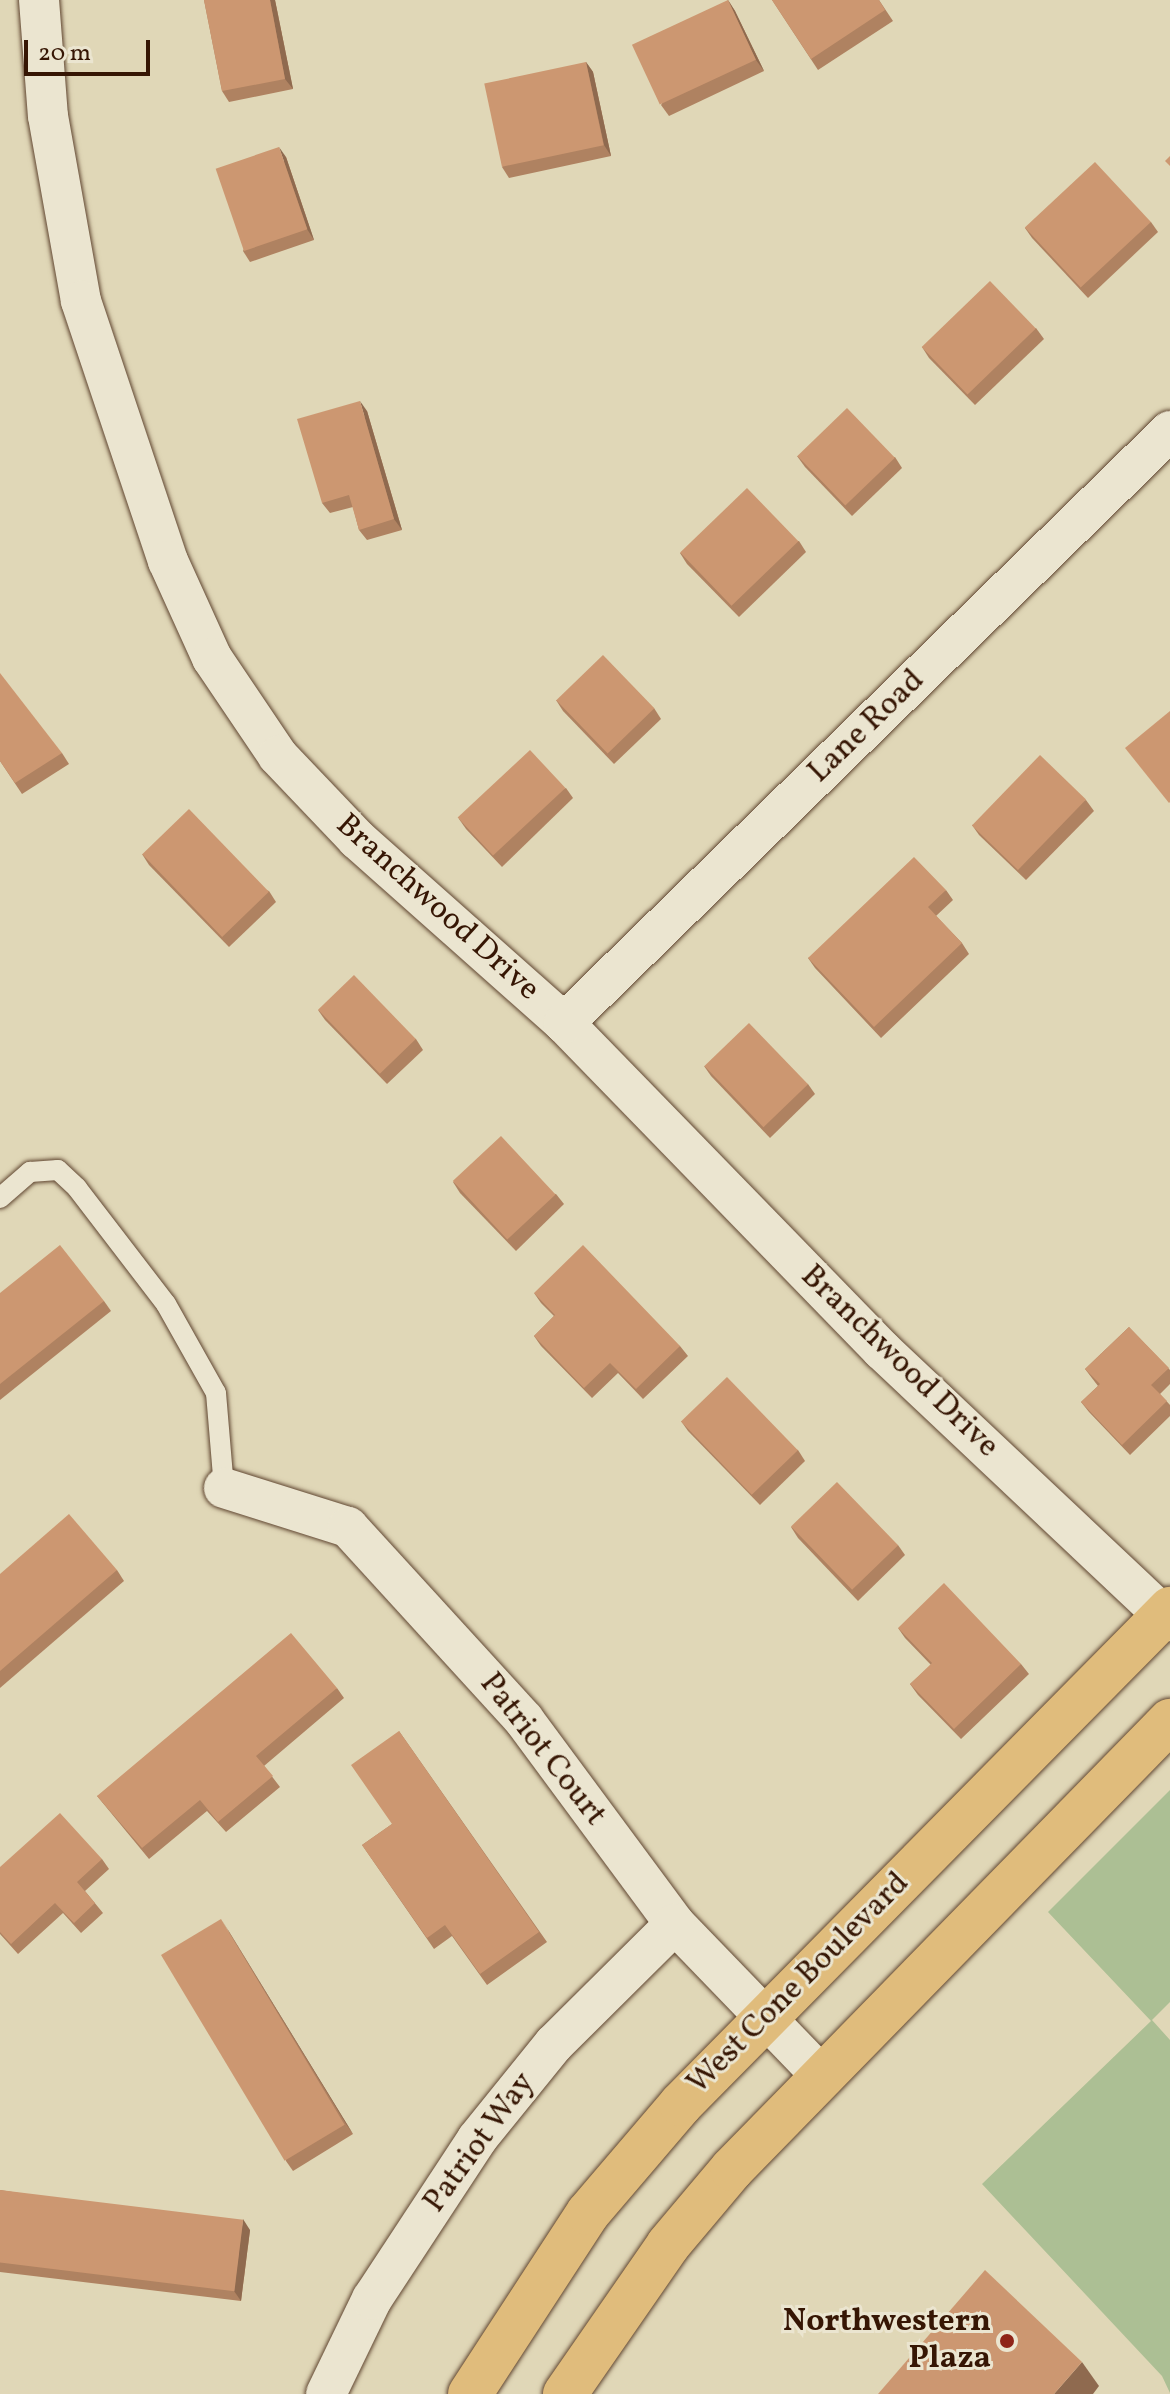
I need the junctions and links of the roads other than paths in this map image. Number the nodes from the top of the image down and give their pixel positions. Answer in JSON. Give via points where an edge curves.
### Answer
{"nodes":[{"id":1,"x":39,"y":0,"type":"edge"},
{"id":2,"x":1170,"y":431,"type":"edge"},
{"id":3,"x":564,"y":1023,"type":"junction"},
{"id":4,"x":0,"y":1198,"type":"edge"},
{"id":5,"x":224,"y":1488,"type":"joint"},
{"id":6,"x":1168,"y":1615,"type":"edge"},
{"id":7,"x":1170,"y":1721,"type":"edge"},
{"id":8,"x":675,"y":1924,"type":"junction"},
{"id":9,"x":764,"y":2018,"type":"junction"},
{"id":10,"x":819,"y":2073,"type":"junction"},
{"id":11,"x":326,"y":2394,"type":"edge"},
{"id":12,"x":470,"y":2394,"type":"edge"},
{"id":13,"x":565,"y":2394,"type":"edge"}],
"edges":[{"from":1,"to":3,"type":"street","name":"Branchwood Drive","via":[[48,116],[81,301],[168,561],[212,658],[278,756],[357,839]]},
{"from":2,"to":3,"type":"street","name":"Lane Road"},
{"from":3,"to":6,"type":"street","name":"Branchwood Drive","via":[[882,1350]]},
{"from":4,"to":5,"type":"lane","via":[[30,1172],[58,1170],[77,1188],[166,1304],[216,1393]]},
{"from":5,"to":8,"type":"street","name":"Patriot Court","via":[[348,1527],[524,1720]]},
{"from":6,"to":9,"type":"main road","name":"West Cone Boulevard"},
{"from":7,"to":10,"type":"main road"},
{"from":8,"to":9,"type":"street","name":"Patriot Court"},
{"from":8,"to":11,"type":"street","name":"Patriot Way","via":[[554,2044],[477,2139],[372,2299]]},
{"from":9,"to":10,"type":"street","name":"Patriot Court"},
{"from":9,"to":12,"type":"main road","name":"West Cone Boulevard","via":[[588,2213]]},
{"from":10,"to":13,"type":"main road","via":[[668,2245]]}]}
